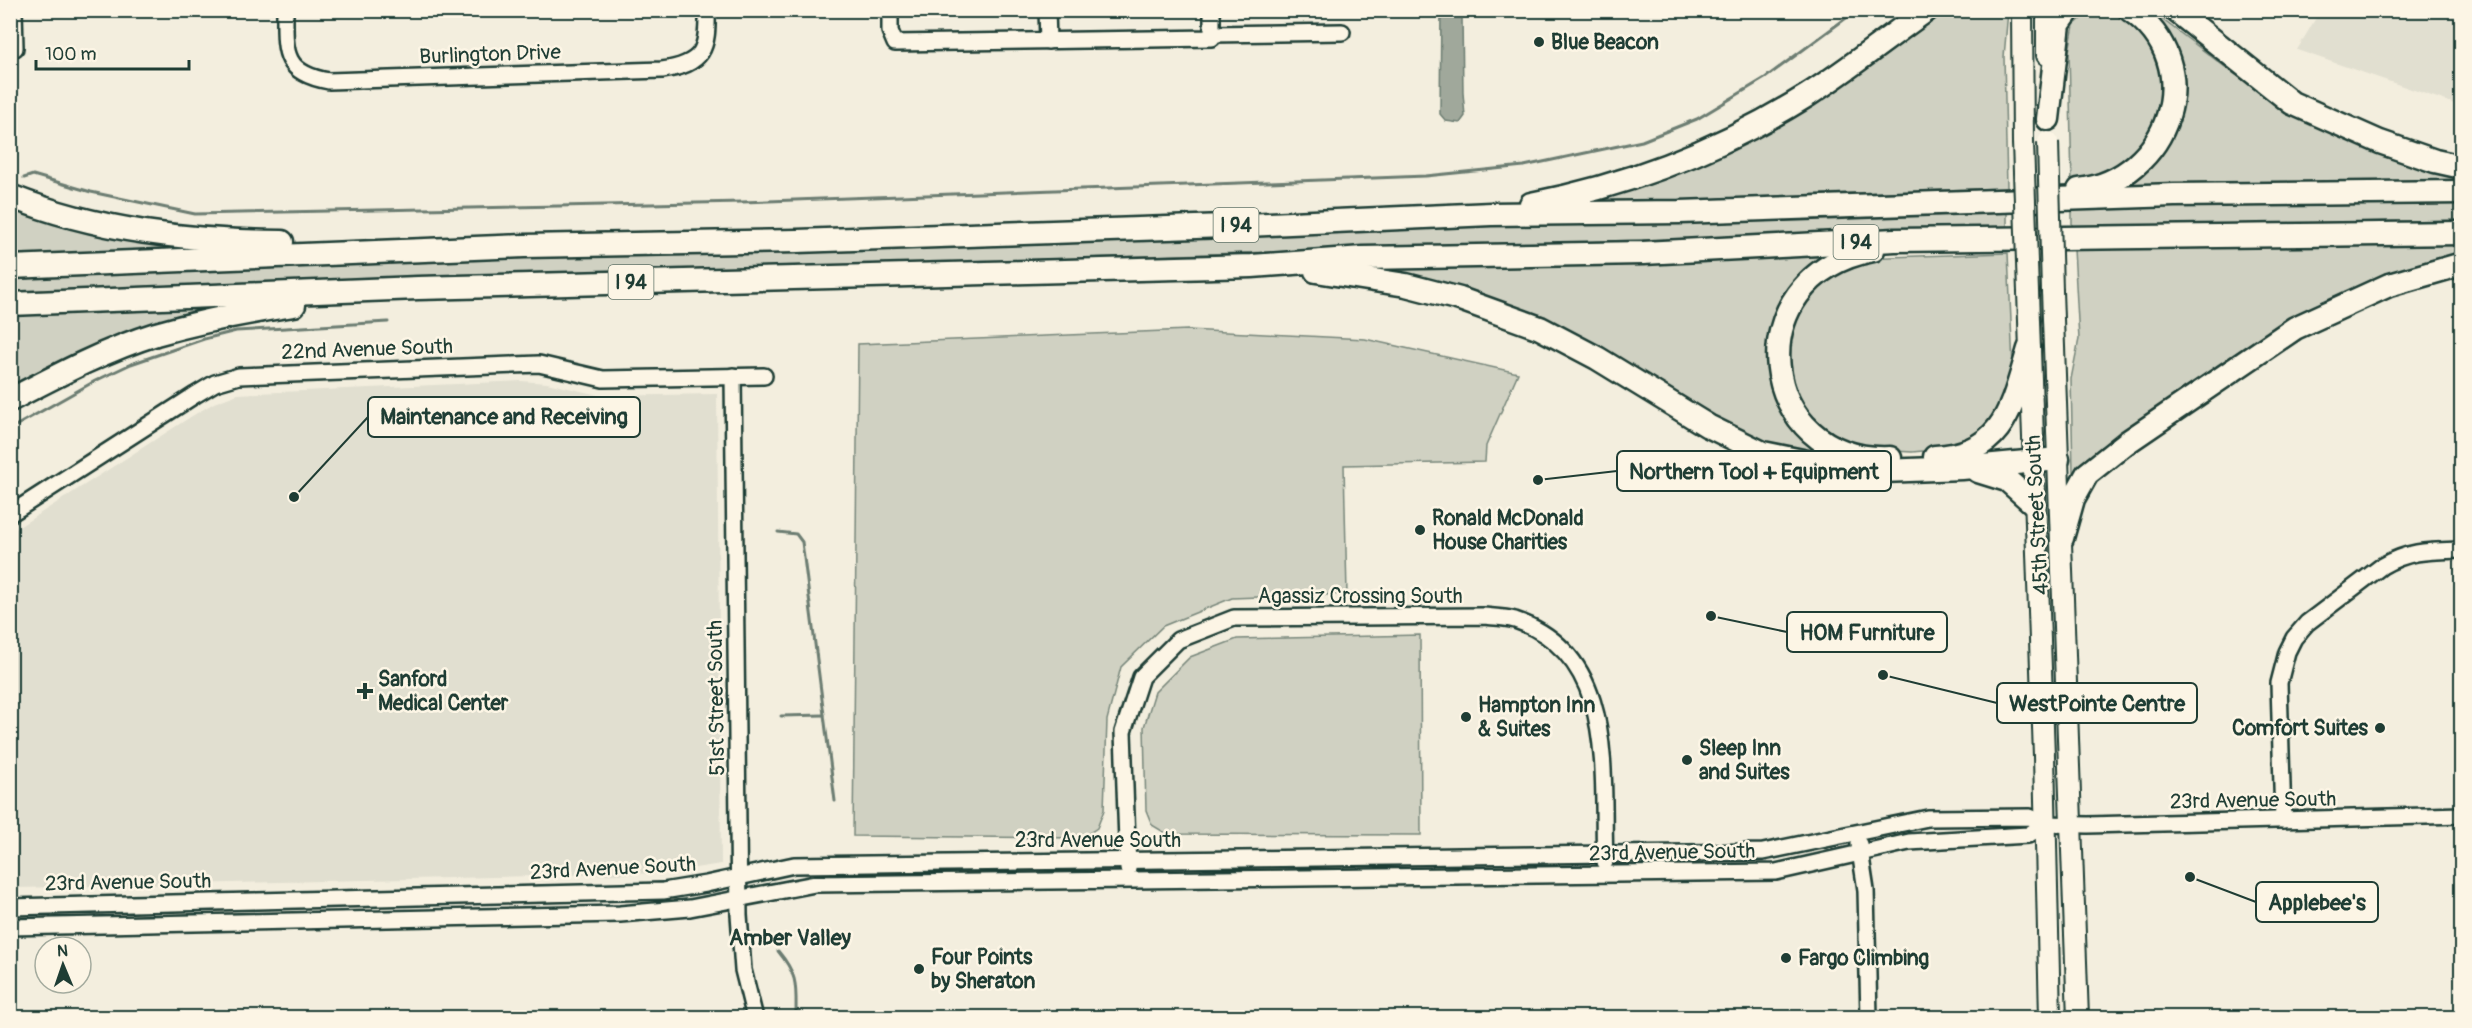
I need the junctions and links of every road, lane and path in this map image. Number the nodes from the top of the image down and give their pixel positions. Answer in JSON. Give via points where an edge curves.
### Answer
{"nodes":[{"id":1,"x":14,"y":10,"type":"edge"},
{"id":2,"x":285,"y":10,"type":"edge"},
{"id":3,"x":707,"y":10,"type":"edge"},
{"id":4,"x":890,"y":10,"type":"edge"},
{"id":5,"x":1047,"y":10,"type":"edge"},
{"id":6,"x":1212,"y":10,"type":"edge"},
{"id":7,"x":1927,"y":10,"type":"edge"},
{"id":8,"x":2022,"y":10,"type":"edge"},
{"id":9,"x":2047,"y":10,"type":"edge"},
{"id":10,"x":2069,"y":10,"type":"edge"},
{"id":11,"x":2130,"y":10,"type":"edge"},
{"id":12,"x":2175,"y":10,"type":"edge"},
{"id":13,"x":1342,"y":32,"type":"dead end"},
{"id":14,"x":1212,"y":36,"type":"junction"},
{"id":15,"x":1048,"y":41,"type":"junction"},
{"id":16,"x":15,"y":48,"type":"dead end"},
{"id":17,"x":2048,"y":119,"type":"junction"},
{"id":18,"x":2462,"y":167,"type":"edge"},
{"id":19,"x":2462,"y":192,"type":"edge"},
{"id":20,"x":10,"y":196,"type":"edge"},
{"id":21,"x":1987,"y":202,"type":"junction"},
{"id":22,"x":1475,"y":214,"type":"junction"},
{"id":23,"x":2462,"y":233,"type":"edge"},
{"id":24,"x":1928,"y":239,"type":"junction"},
{"id":25,"x":524,"y":246,"type":"junction"},
{"id":26,"x":2462,"y":264,"type":"edge"},
{"id":27,"x":1252,"y":266,"type":"junction"},
{"id":28,"x":10,"y":267,"type":"edge"},
{"id":29,"x":418,"y":288,"type":"junction"},
{"id":30,"x":10,"y":304,"type":"edge"},
{"id":31,"x":2029,"y":350,"type":"junction"},
{"id":32,"x":734,"y":376,"type":"junction"},
{"id":33,"x":764,"y":376,"type":"dead end"},
{"id":34,"x":10,"y":400,"type":"edge"},
{"id":35,"x":2058,"y":459,"type":"junction"},
{"id":36,"x":2033,"y":461,"type":"junction"},
{"id":37,"x":1962,"y":468,"type":"junction"},
{"id":38,"x":2034,"y":504,"type":"junction"},
{"id":39,"x":10,"y":514,"type":"edge"},
{"id":40,"x":2062,"y":538,"type":"junction"},
{"id":41,"x":2462,"y":550,"type":"edge"},
{"id":42,"x":2462,"y":815,"type":"edge"},
{"id":43,"x":2283,"y":820,"type":"junction"},
{"id":44,"x":2072,"y":824,"type":"junction"},
{"id":45,"x":2045,"y":825,"type":"junction"},
{"id":46,"x":1857,"y":832,"type":"junction"},
{"id":47,"x":1860,"y":853,"type":"junction"},
{"id":48,"x":1605,"y":854,"type":"junction"},
{"id":49,"x":1355,"y":858,"type":"junction"},
{"id":50,"x":1288,"y":859,"type":"junction"},
{"id":51,"x":1128,"y":861,"type":"junction"},
{"id":52,"x":1606,"y":874,"type":"junction"},
{"id":53,"x":739,"y":876,"type":"junction"},
{"id":54,"x":1293,"y":879,"type":"junction"},
{"id":55,"x":1212,"y":880,"type":"junction"},
{"id":56,"x":1129,"y":881,"type":"junction"},
{"id":57,"x":739,"y":897,"type":"junction"},
{"id":58,"x":10,"y":907,"type":"edge"},
{"id":59,"x":10,"y":927,"type":"edge"},
{"id":60,"x":755,"y":1017,"type":"edge"},
{"id":61,"x":1869,"y":1017,"type":"edge"},
{"id":62,"x":2050,"y":1017,"type":"edge"},
{"id":63,"x":2078,"y":1017,"type":"edge"}],
"edges":[{"from":1,"to":16,"type":"street"},
{"from":2,"to":3,"type":"street","name":"Burlington Drive","via":[[286,51],[295,67],[309,78],[329,81],[683,67],[705,45]]},
{"from":4,"to":15,"type":"street","via":[[890,31],[895,43]]},
{"from":5,"to":15,"type":"street"},
{"from":6,"to":14,"type":"street"},
{"from":7,"to":22,"type":"highway","via":[[1808,95],[1727,140],[1649,173],[1557,198]]},
{"from":8,"to":31,"type":"main road","name":"45th Street South","bridge":true},
{"from":9,"to":17,"type":"main road","name":"45th Street South"},
{"from":10,"to":17,"type":"highway","via":[[2059,24]]},
{"from":11,"to":21,"type":"highway","via":[[2157,39],[2173,80],[2170,112],[2161,138],[2151,152],[2134,168],[2095,188]]},
{"from":12,"to":18,"type":"highway","via":[[2292,103],[2380,142]]},
{"from":13,"to":14,"type":"street"},
{"from":14,"to":15,"type":"street"},
{"from":17,"to":35,"type":"main road","name":"45th Street South","bridge":true},
{"from":19,"to":21,"type":"highway","number":"I 94","via":[[2174,195]]},
{"from":20,"to":25,"type":"highway","via":[[97,222],[176,237]]},
{"from":21,"to":22,"type":"highway","number":"I 94"},
{"from":22,"to":25,"type":"highway","number":"I 94","via":[[797,241]]},
{"from":23,"to":24,"type":"highway","number":"I 94"},
{"from":24,"to":27,"type":"highway","number":"I 94","via":[[1643,253],[1363,258]]},
{"from":24,"to":31,"type":"highway","via":[[1839,260],[1803,285],[1783,323],[1778,350],[1778,374],[1798,418],[1837,449],[1865,457],[1946,456],[1962,452],[1984,441],[2004,423]]},
{"from":25,"to":28,"type":"highway","number":"I 94"},
{"from":26,"to":40,"type":"highway","via":[[2389,285],[2295,328],[2126,443],[2087,474],[2073,499]]},
{"from":27,"to":29,"type":"highway","number":"I 94"},
{"from":27,"to":37,"type":"highway","via":[[1330,272],[1406,285],[1460,299],[1540,328],[1597,357],[1708,426],[1763,453],[1856,472]]},
{"from":29,"to":30,"type":"highway","number":"I 94"},
{"from":29,"to":34,"type":"highway","via":[[262,310],[156,334],[85,362]]},
{"from":31,"to":36,"type":"main road","name":"45th Street South"},
{"from":32,"to":33,"type":"street","name":"22nd Avenue South"},
{"from":32,"to":39,"type":"street","name":"22nd Avenue South","via":[[603,380],[539,364],[239,376],[215,383],[195,395]]},
{"from":32,"to":53,"type":"street","name":"51st Street South"},
{"from":35,"to":36,"type":"highway"},
{"from":35,"to":40,"type":"main road","name":"45th Street South"},
{"from":36,"to":37,"type":"highway"},
{"from":36,"to":38,"type":"main road","name":"45th Street South"},
{"from":37,"to":38,"type":"highway","via":[[2007,480]]},
{"from":38,"to":45,"type":"main road","name":"45th Street South"},
{"from":40,"to":44,"type":"main road","name":"45th Street South"},
{"from":41,"to":43,"type":"street","via":[[2418,552],[2394,559],[2307,623],[2294,638],[2278,683]]},
{"from":42,"to":43,"type":"street","name":"23rd Avenue South"},
{"from":43,"to":44,"type":"street","name":"23rd Avenue South"},
{"from":44,"to":45,"type":"street","name":"23rd Avenue South"},
{"from":44,"to":63,"type":"main road","name":"45th Street South"},
{"from":45,"to":46,"type":"street","name":"23rd Avenue South","via":[[2030,817],[1928,818]]},
{"from":45,"to":47,"type":"street","name":"23rd Avenue South","via":[[2028,836],[1909,842]]},
{"from":45,"to":62,"type":"main road","name":"45th Street South"},
{"from":46,"to":47,"type":"street"},
{"from":46,"to":48,"type":"street","name":"23rd Avenue South","via":[[1763,852]]},
{"from":47,"to":52,"type":"street","name":"23rd Avenue South","via":[[1776,872]]},
{"from":47,"to":61,"type":"street","via":[[1866,890]]},
{"from":48,"to":49,"type":"street","name":"23rd Avenue South"},
{"from":48,"to":51,"type":"street","name":"Agassiz Crossing South","via":[[1602,755],[1595,706],[1572,661],[1537,631],[1513,620],[1483,616],[1234,618],[1178,640],[1141,677],[1123,732]]},
{"from":48,"to":52,"type":"street","name":"Agassiz Crossing South"},
{"from":49,"to":50,"type":"street","name":"23rd Avenue South"},
{"from":49,"to":54,"type":"street","name":"23rd Avenue South","via":[[1346,864],[1300,865],[1294,868]]},
{"from":50,"to":51,"type":"street","name":"23rd Avenue South"},
{"from":50,"to":55,"type":"street","name":"23rd Avenue South","via":[[1282,868],[1229,871]]},
{"from":51,"to":53,"type":"street","name":"23rd Avenue South","via":[[813,864]]},
{"from":51,"to":56,"type":"street","name":"Agassiz Crossing South"},
{"from":52,"to":54,"type":"street","name":"23rd Avenue South"},
{"from":53,"to":57,"type":"street","name":"51st Street South"},
{"from":53,"to":58,"type":"street","name":"23rd Avenue South","via":[[663,891]]},
{"from":54,"to":55,"type":"street","name":"23rd Avenue South"},
{"from":55,"to":56,"type":"street","name":"23rd Avenue South"},
{"from":56,"to":57,"type":"street","name":"23rd Avenue South","via":[[815,884]]},
{"from":57,"to":59,"type":"street","name":"23rd Avenue South","via":[[690,908],[620,914]]},
{"from":57,"to":60,"type":"street","name":"51st Street South","via":[[743,970]]}]}
